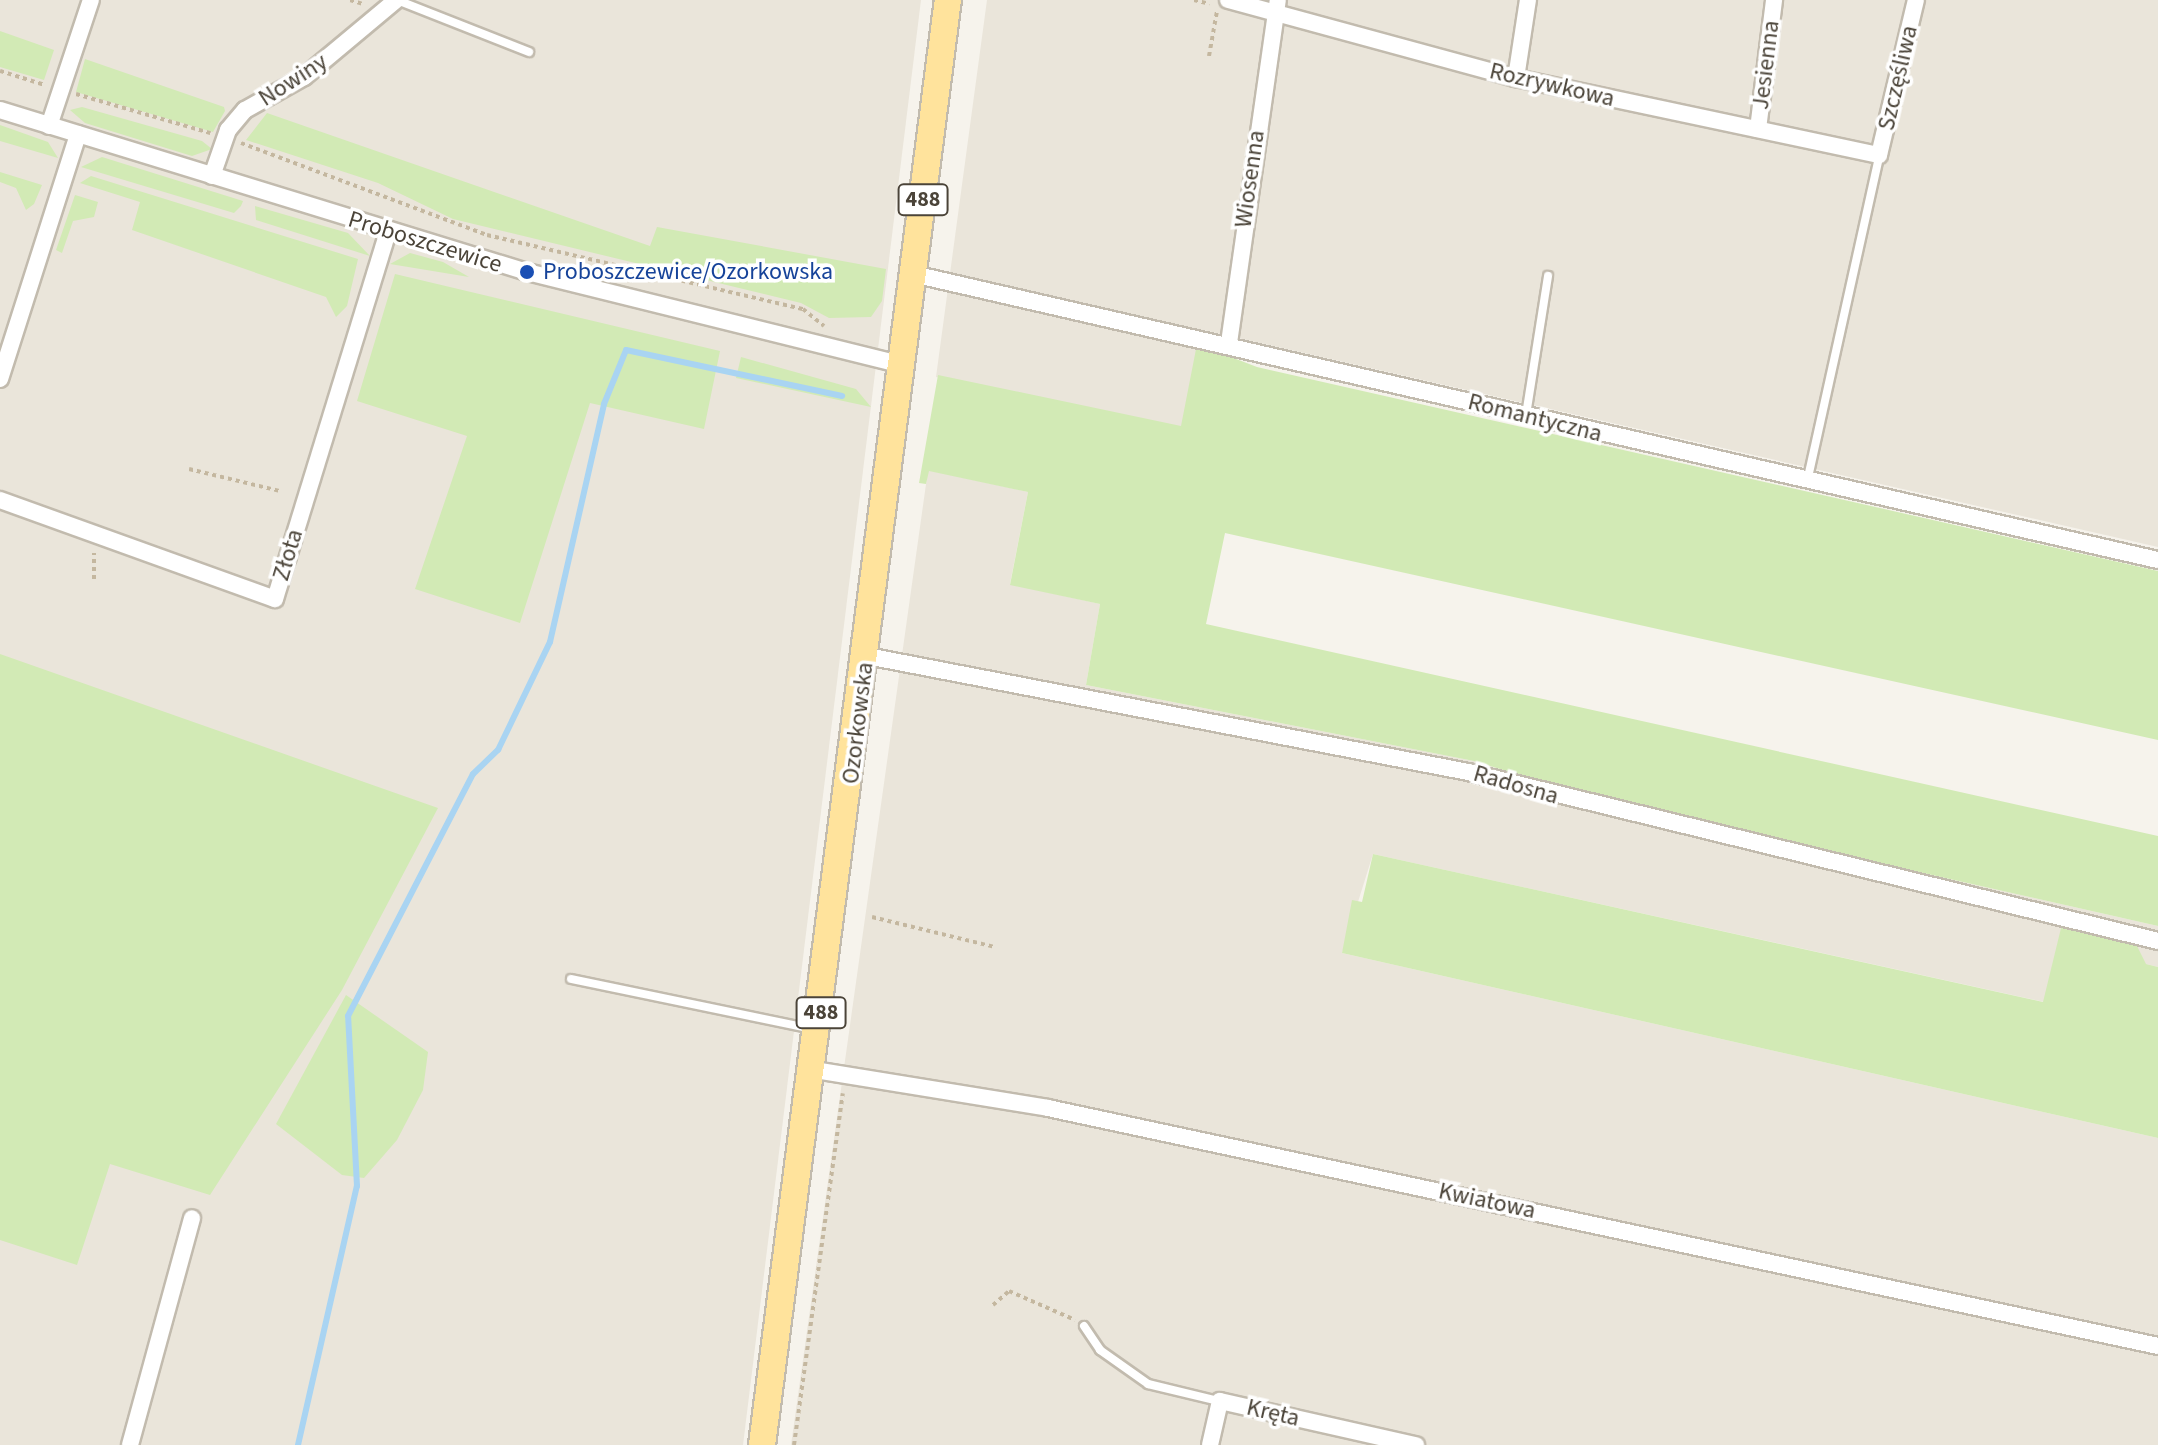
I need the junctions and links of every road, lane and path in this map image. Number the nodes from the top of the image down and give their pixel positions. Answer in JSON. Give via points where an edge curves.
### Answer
{"nodes":[{"id":1,"x":91,"y":0,"type":"edge"},
{"id":2,"x":396,"y":0,"type":"edge"},
{"id":3,"x":948,"y":0,"type":"edge"},
{"id":4,"x":1219,"y":0,"type":"edge"},
{"id":5,"x":1228,"y":0,"type":"edge"},
{"id":6,"x":1528,"y":0,"type":"edge"},
{"id":7,"x":1774,"y":0,"type":"edge"},
{"id":8,"x":1916,"y":0,"type":"edge"},
{"id":9,"x":1278,"y":8,"type":"edge"},
{"id":10,"x":529,"y":52,"type":"dead end"},
{"id":11,"x":1209,"y":56,"type":"dead end"},
{"id":12,"x":0,"y":71,"type":"edge"},
{"id":13,"x":1516,"y":78,"type":"junction"},
{"id":14,"x":60,"y":89,"type":"junction"},
{"id":15,"x":0,"y":110,"type":"edge"},
{"id":16,"x":49,"y":126,"type":"junction"},
{"id":17,"x":1758,"y":129,"type":"junction"},
{"id":18,"x":78,"y":134,"type":"junction"},
{"id":19,"x":225,"y":138,"type":"junction"},
{"id":20,"x":1879,"y":155,"type":"junction"},
{"id":21,"x":212,"y":176,"type":"junction"},
{"id":22,"x":388,"y":231,"type":"junction"},
{"id":23,"x":913,"y":274,"type":"junction"},
{"id":24,"x":1548,"y":276,"type":"dead end"},
{"id":25,"x":803,"y":309,"type":"dead end"},
{"id":26,"x":1229,"y":343,"type":"junction"},
{"id":27,"x":903,"y":365,"type":"junction"},
{"id":28,"x":0,"y":379,"type":"edge"},
{"id":29,"x":1526,"y":416,"type":"junction"},
{"id":30,"x":189,"y":469,"type":"dead end"},
{"id":31,"x":1807,"y":483,"type":"junction"},
{"id":32,"x":280,"y":491,"type":"dead end"},
{"id":33,"x":0,"y":500,"type":"edge"},
{"id":34,"x":94,"y":534,"type":"junction"},
{"id":35,"x":2158,"y":560,"type":"edge"},
{"id":36,"x":94,"y":579,"type":"dead end"},
{"id":37,"x":867,"y":656,"type":"junction"},
{"id":38,"x":872,"y":917,"type":"dead end"},
{"id":39,"x":2158,"y":941,"type":"edge"},
{"id":40,"x":995,"y":947,"type":"dead end"},
{"id":41,"x":571,"y":979,"type":"dead end"},
{"id":42,"x":819,"y":1031,"type":"junction"},
{"id":43,"x":814,"y":1070,"type":"junction"},
{"id":44,"x":846,"y":1075,"type":"junction"},
{"id":45,"x":192,"y":1218,"type":"dead end"},
{"id":46,"x":993,"y":1305,"type":"dead end"},
{"id":47,"x":1084,"y":1326,"type":"joint"},
{"id":48,"x":2158,"y":1346,"type":"edge"},
{"id":49,"x":1220,"y":1401,"type":"junction"},
{"id":50,"x":130,"y":1445,"type":"edge"},
{"id":51,"x":762,"y":1445,"type":"edge"},
{"id":52,"x":794,"y":1445,"type":"edge"},
{"id":53,"x":1210,"y":1445,"type":"edge"},
{"id":54,"x":1416,"y":1445,"type":"edge"}],
"edges":[{"from":1,"to":14,"type":"street"},
{"from":2,"to":10,"type":"lane"},
{"from":2,"to":19,"type":"street","name":"Nowiny","via":[[304,77],[245,110]]},
{"from":3,"to":23,"type":"main road","name":"Ozorkowska","number":"488"},
{"from":4,"to":11,"type":"path"},
{"from":5,"to":9,"type":"street","name":"Rozrywkowa"},
{"from":6,"to":13,"type":"street"},
{"from":7,"to":17,"type":"street","name":"Jesienna"},
{"from":8,"to":20,"type":"street","name":"Szczęśliwa"},
{"from":9,"to":13,"type":"street","name":"Rozrywkowa"},
{"from":9,"to":26,"type":"street","name":"Wiosenna"},
{"from":12,"to":14,"type":"path"},
{"from":13,"to":17,"type":"street","name":"Rozrywkowa"},
{"from":14,"to":16,"type":"street"},
{"from":14,"to":19,"type":"path"},
{"from":15,"to":16,"type":"street","name":"Proboszczewice"},
{"from":16,"to":18,"type":"street","name":"Proboszczewice"},
{"from":17,"to":20,"type":"street","name":"Rozrywkowa"},
{"from":18,"to":21,"type":"street","name":"Proboszczewice"},
{"from":18,"to":28,"type":"street"},
{"from":19,"to":21,"type":"street","name":"Nowiny"},
{"from":19,"to":25,"type":"path","via":[[391,193],[487,235]]},
{"from":20,"to":31,"type":"lane"},
{"from":21,"to":22,"type":"street","name":"Proboszczewice"},
{"from":22,"to":27,"type":"street","name":"Proboszczewice"},
{"from":22,"to":34,"type":"street","name":"Złota","via":[[275,599]]},
{"from":23,"to":26,"type":"street","name":"Romantyczna"},
{"from":23,"to":27,"type":"main road","name":"Ozorkowska","number":"488"},
{"from":24,"to":29,"type":"lane"},
{"from":26,"to":29,"type":"street","name":"Romantyczna"},
{"from":27,"to":37,"type":"main road","name":"Ozorkowska","number":"488"},
{"from":29,"to":31,"type":"street","name":"Romantyczna"},
{"from":30,"to":32,"type":"path"},
{"from":31,"to":35,"type":"street","name":"Romantyczna"},
{"from":33,"to":34,"type":"street","name":"Złota"},
{"from":34,"to":36,"type":"path"},
{"from":37,"to":39,"type":"street","name":"Radosna","via":[[1468,772]]},
{"from":37,"to":42,"type":"main road","name":"Ozorkowska","number":"488"},
{"from":38,"to":40,"type":"path"},
{"from":41,"to":42,"type":"lane"},
{"from":42,"to":43,"type":"main road","name":"Ozorkowska","number":"488"},
{"from":43,"to":44,"type":"street","name":"Kwiatowa"},
{"from":43,"to":51,"type":"main road","name":"Ozorkowska","number":"488"},
{"from":44,"to":48,"type":"street","name":"Kwiatowa","via":[[1094,1117]]},
{"from":44,"to":52,"type":"path"},
{"from":45,"to":50,"type":"street"},
{"from":46,"to":47,"type":"path","via":[[1009,1291],[1051,1303]]},
{"from":47,"to":49,"type":"lane","via":[[1100,1350],[1148,1384]]},
{"from":49,"to":53,"type":"street","name":"Kręta"},
{"from":49,"to":54,"type":"street","name":"Kręta"}]}
